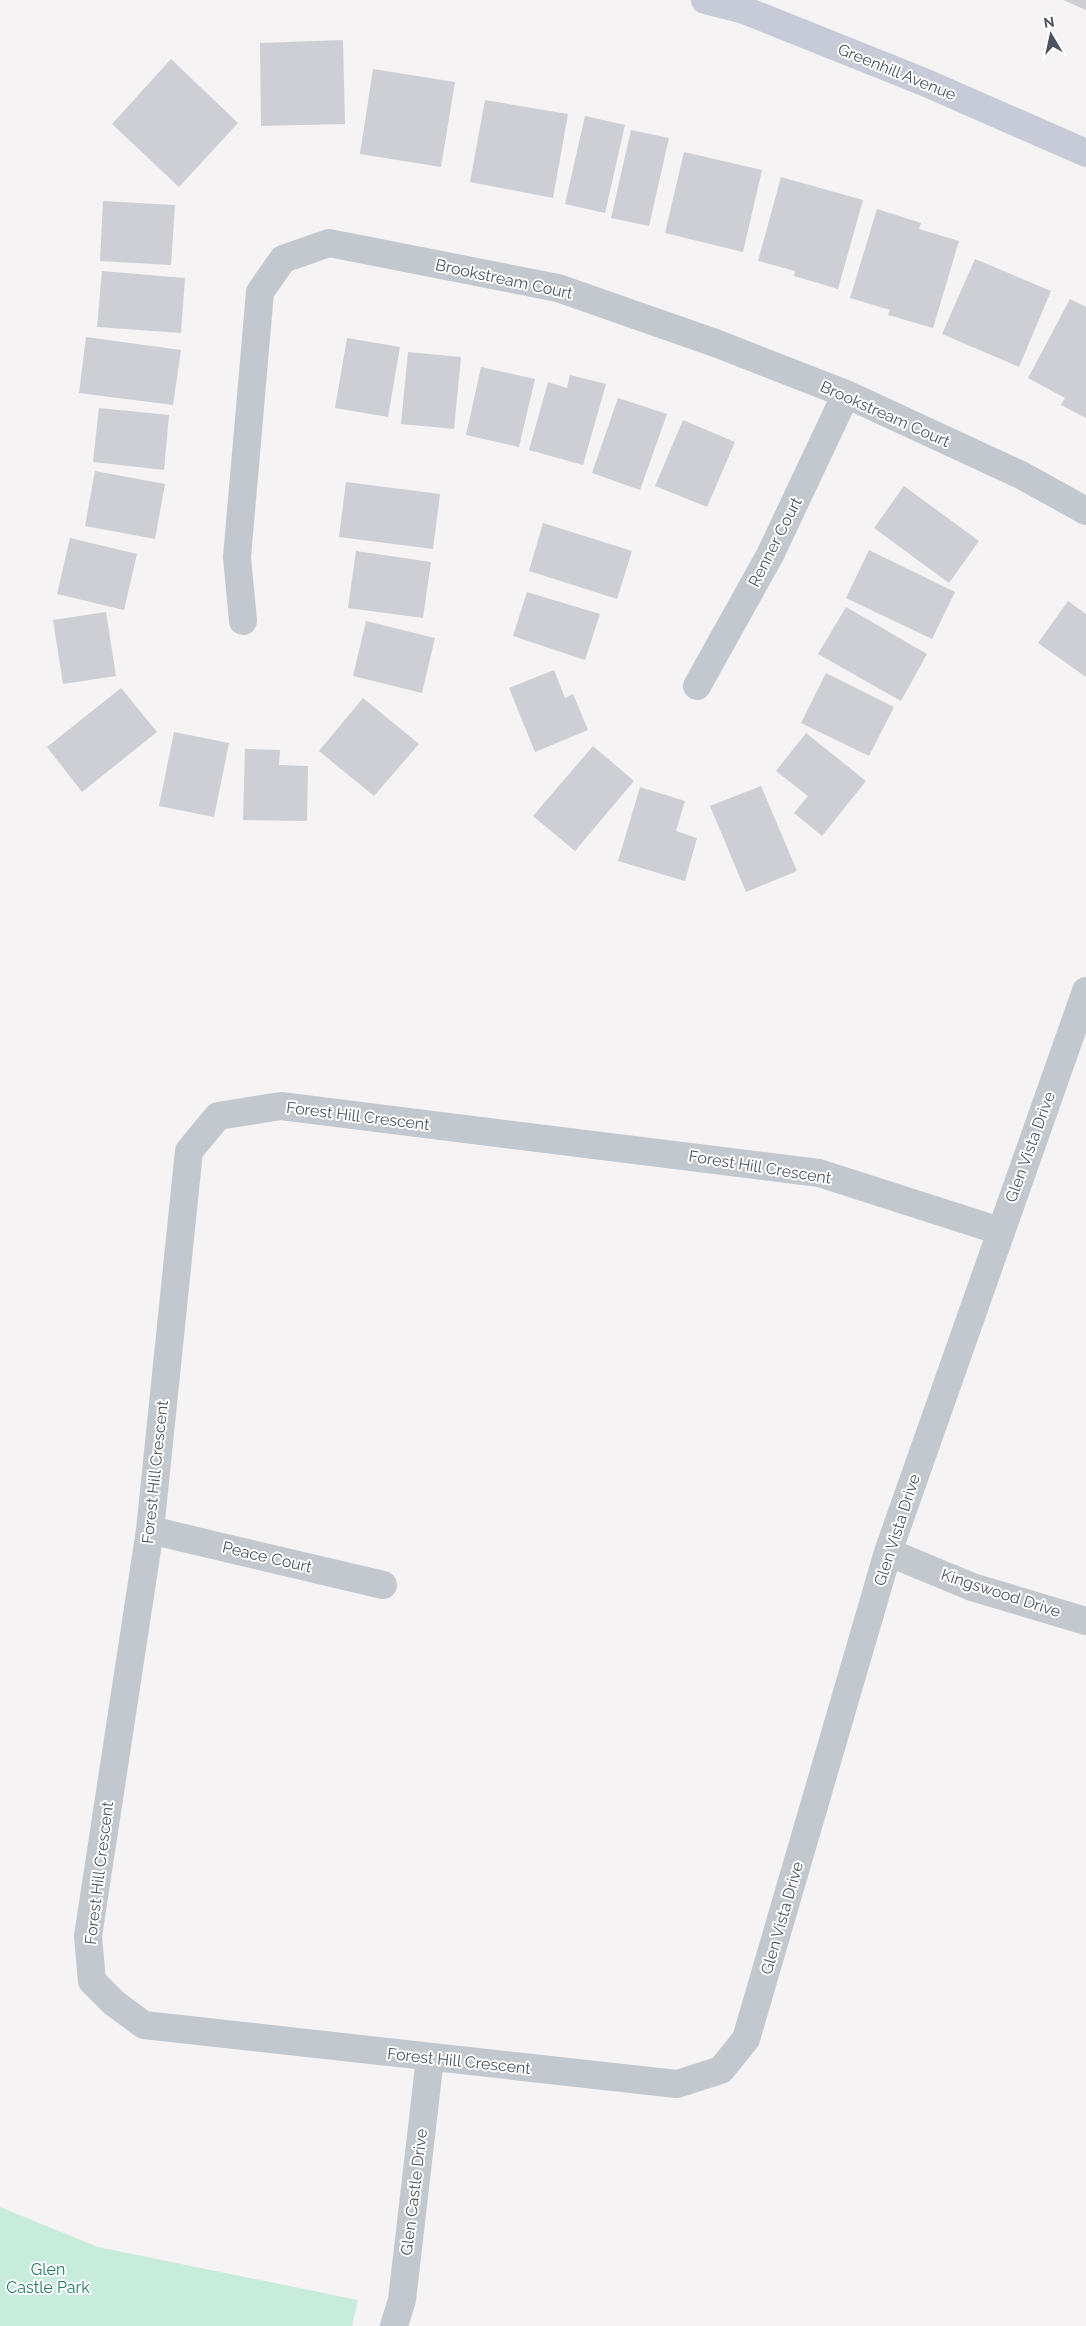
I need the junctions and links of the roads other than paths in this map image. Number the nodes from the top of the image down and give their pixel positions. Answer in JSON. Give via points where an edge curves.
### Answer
{"nodes":[{"id":1,"x":706,"y":0,"type":"edge"},
{"id":2,"x":1086,"y":154,"type":"edge"},
{"id":3,"x":846,"y":394,"type":"junction"},
{"id":4,"x":1086,"y":511,"type":"edge"},
{"id":5,"x":243,"y":621,"type":"dead end"},
{"id":6,"x":697,"y":686,"type":"dead end"},
{"id":7,"x":1086,"y":991,"type":"edge"},
{"id":8,"x":1000,"y":1231,"type":"junction"},
{"id":9,"x":150,"y":1530,"type":"junction"},
{"id":10,"x":888,"y":1552,"type":"junction"},
{"id":11,"x":383,"y":1585,"type":"dead end"},
{"id":12,"x":1086,"y":1620,"type":"edge"},
{"id":13,"x":430,"y":2058,"type":"junction"},
{"id":14,"x":721,"y":2070,"type":"joint"},
{"id":15,"x":394,"y":2326,"type":"edge"}],
"edges":[{"from":1,"to":2,"type":"street","name":"Greenhill Avenue","via":[[744,10],[924,82]]},
{"from":3,"to":4,"type":"street","name":"Brookstream Court","via":[[1021,475]]},
{"from":3,"to":5,"type":"street","name":"Brookstream Court","via":[[718,344],[558,288],[329,243],[283,259],[260,292],[237,557]]},
{"from":3,"to":6,"type":"street","name":"Renner Court","via":[[770,555]]},
{"from":7,"to":8,"type":"street","name":"Glen Vista Drive"},
{"from":8,"to":9,"type":"street","name":"Forest Hill Crescent","via":[[819,1173],[281,1106],[218,1116],[189,1151]]},
{"from":8,"to":10,"type":"street","name":"Glen Vista Drive"},
{"from":9,"to":11,"type":"street","name":"Peace Court"},
{"from":9,"to":13,"type":"street","name":"Forest Hill Crescent","via":[[88,1936],[92,1981],[114,2003],[144,2025]]},
{"from":10,"to":12,"type":"street","name":"Kingswood Drive","via":[[972,1587]]},
{"from":10,"to":14,"type":"street","name":"Glen Vista Drive","via":[[746,2039]]},
{"from":13,"to":14,"type":"street","name":"Forest Hill Crescent","via":[[677,2084]]},
{"from":13,"to":15,"type":"street","name":"Glen Castle Drive","via":[[402,2300]]}]}
